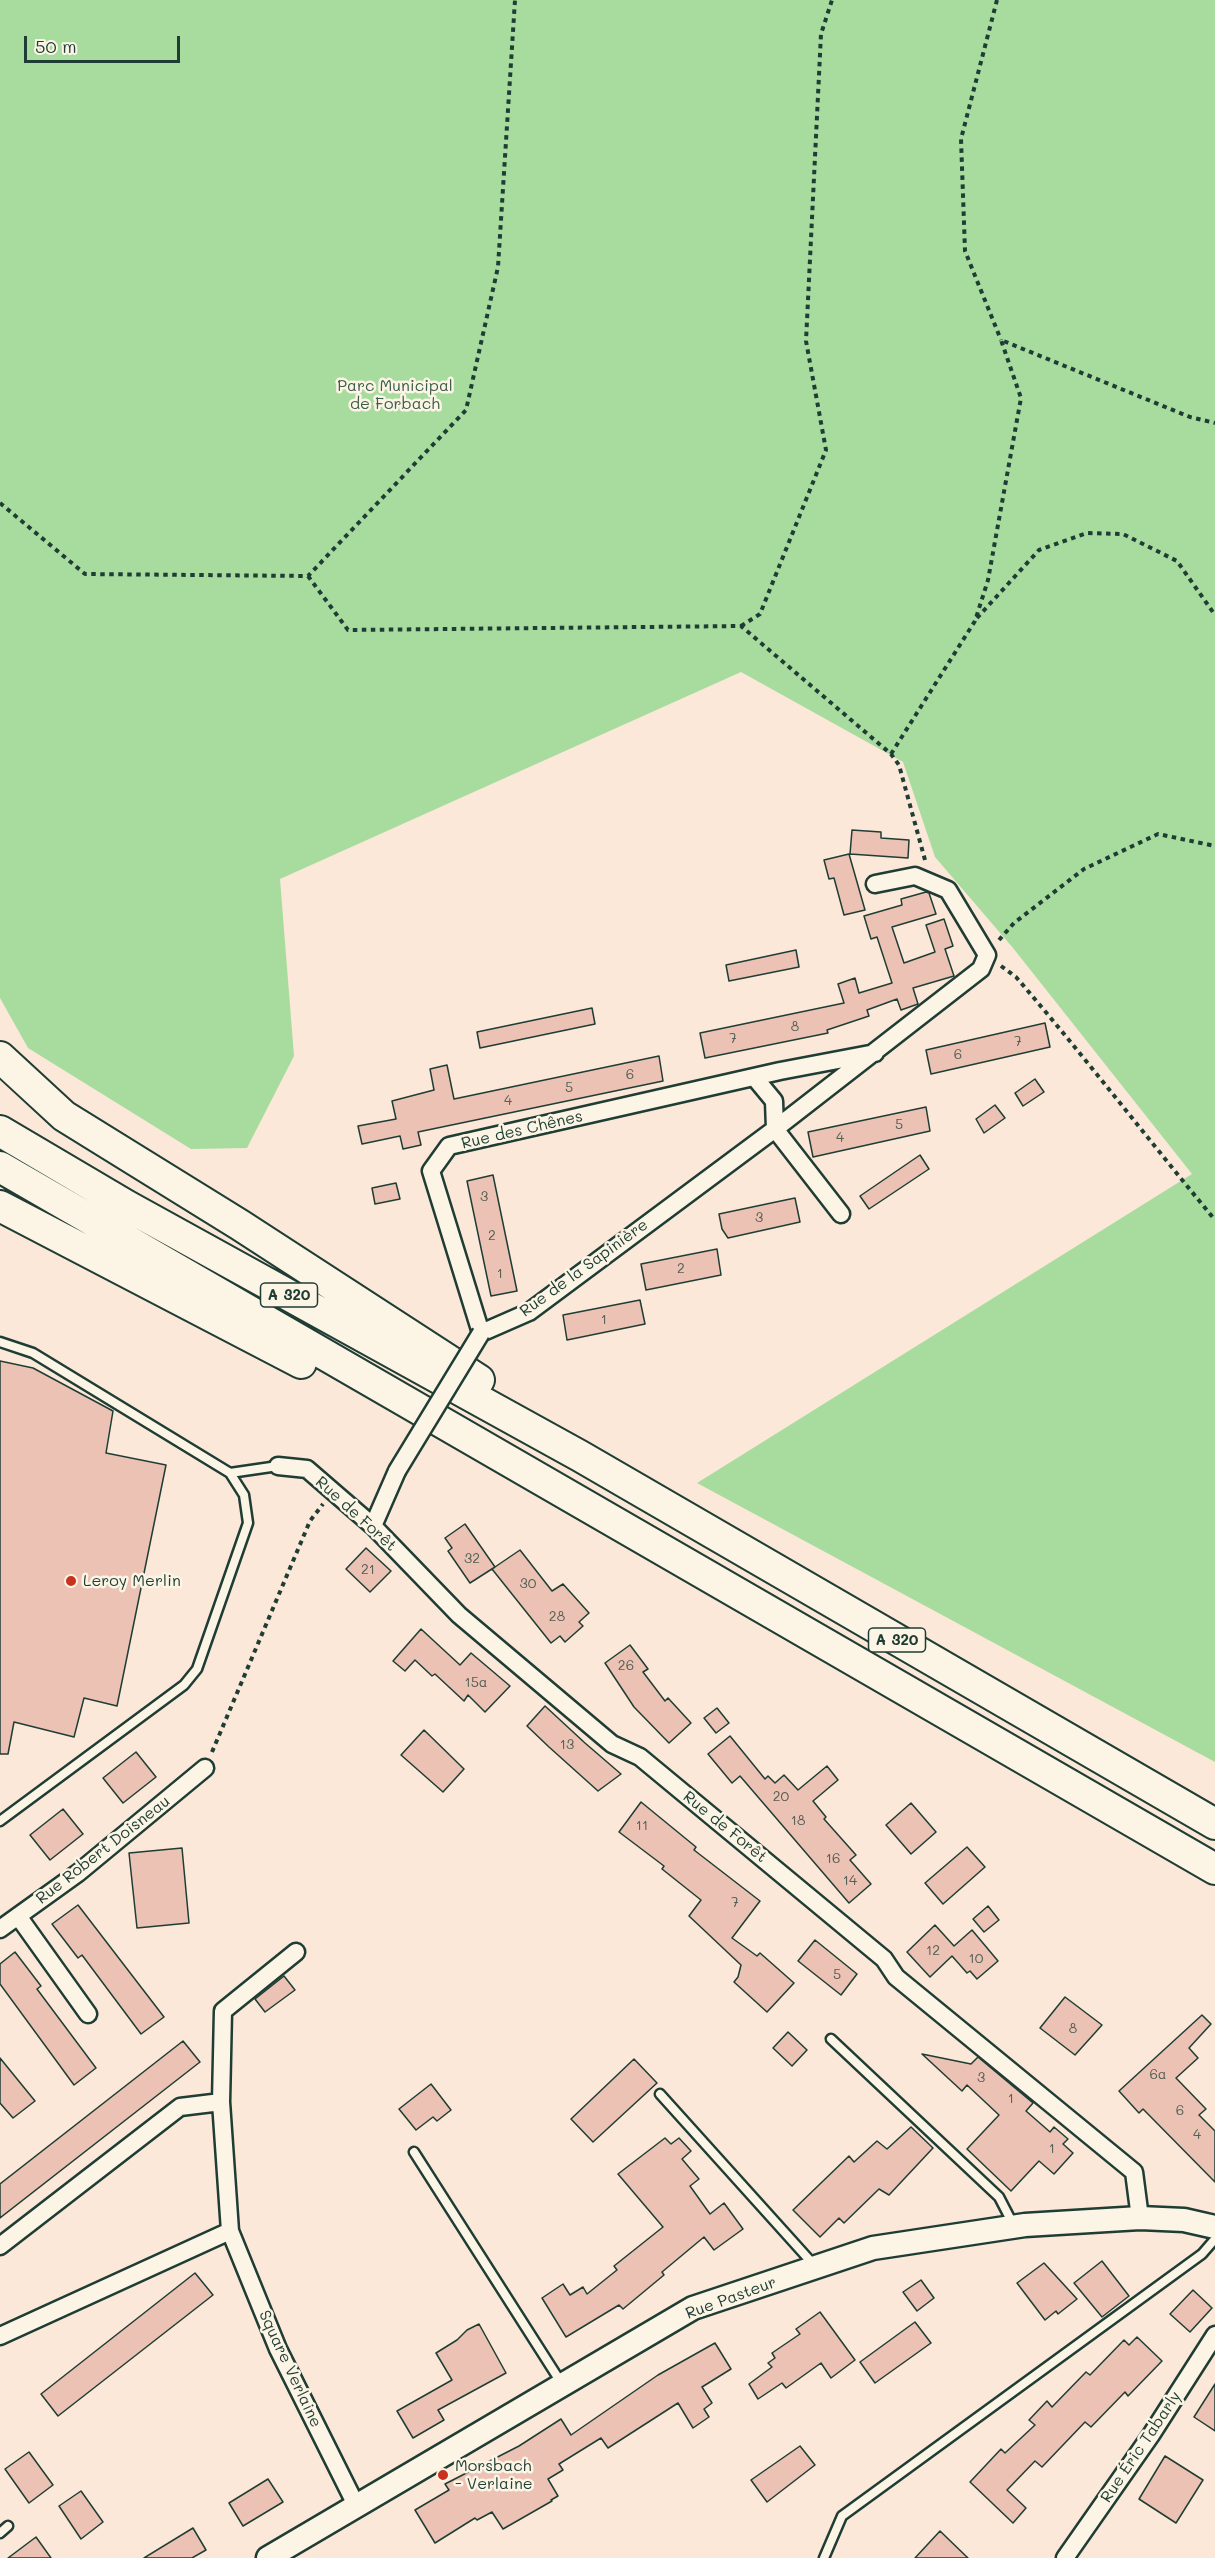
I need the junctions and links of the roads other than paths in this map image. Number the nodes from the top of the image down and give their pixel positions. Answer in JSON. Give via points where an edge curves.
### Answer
{"nodes":[{"id":1,"x":875,"y":884,"type":"dead end"},
{"id":2,"x":875,"y":1053,"type":"junction"},
{"id":3,"x":0,"y":1057,"type":"edge"},
{"id":4,"x":755,"y":1078,"type":"junction"},
{"id":5,"x":775,"y":1129,"type":"junction"},
{"id":6,"x":0,"y":1131,"type":"edge"},
{"id":7,"x":0,"y":1167,"type":"edge"},
{"id":8,"x":0,"y":1206,"type":"edge"},
{"id":9,"x":841,"y":1214,"type":"dead end"},
{"id":10,"x":481,"y":1333,"type":"junction"},
{"id":11,"x":0,"y":1342,"type":"edge"},
{"id":12,"x":405,"y":1402,"type":"junction"},
{"id":13,"x":580,"y":1456,"type":"junction"},
{"id":14,"x":278,"y":1466,"type":"joint"},
{"id":15,"x":230,"y":1473,"type":"junction"},
{"id":16,"x":373,"y":1526,"type":"junction"},
{"id":17,"x":205,"y":1768,"type":"road end"},
{"id":18,"x":0,"y":1821,"type":"edge"},
{"id":19,"x":1215,"y":1824,"type":"edge"},
{"id":20,"x":1215,"y":1869,"type":"edge"},
{"id":21,"x":18,"y":1916,"type":"junction"},
{"id":22,"x":0,"y":1929,"type":"edge"},
{"id":23,"x":296,"y":1952,"type":"dead end"},
{"id":24,"x":88,"y":2014,"type":"dead end"},
{"id":25,"x":831,"y":2040,"type":"dead end"},
{"id":26,"x":660,"y":2094,"type":"dead end"},
{"id":27,"x":221,"y":2102,"type":"junction"},
{"id":28,"x":414,"y":2152,"type":"dead end"},
{"id":29,"x":1140,"y":2218,"type":"junction"},
{"id":30,"x":1014,"y":2227,"type":"junction"},
{"id":31,"x":1215,"y":2227,"type":"edge"},
{"id":32,"x":230,"y":2231,"type":"junction"},
{"id":33,"x":1215,"y":2239,"type":"edge"},
{"id":34,"x":0,"y":2246,"type":"edge"},
{"id":35,"x":817,"y":2267,"type":"junction"},
{"id":36,"x":1215,"y":2335,"type":"edge"},
{"id":37,"x":0,"y":2336,"type":"edge"},
{"id":38,"x":562,"y":2385,"type":"junction"},
{"id":39,"x":356,"y":2505,"type":"junction"},
{"id":40,"x":9,"y":2526,"type":"dead end"},
{"id":41,"x":0,"y":2533,"type":"edge"},
{"id":42,"x":268,"y":2558,"type":"edge"},
{"id":43,"x":824,"y":2558,"type":"edge"},
{"id":44,"x":1065,"y":2558,"type":"edge"}],
"edges":[{"from":1,"to":2,"type":"street","name":"Rue de la Sapinière","via":[[915,876],[948,890],[987,956],[981,969]]},
{"from":2,"to":4,"type":"street","name":"Rue des Chênes"},
{"from":2,"to":5,"type":"street","name":"Rue de la Sapinière"},
{"from":3,"to":13,"type":"highway","via":[[63,1116],[482,1382]]},
{"from":4,"to":5,"type":"street","via":[[774,1101]]},
{"from":4,"to":10,"type":"street","name":"Rue des Chênes","via":[[449,1146],[431,1171]]},
{"from":5,"to":9,"type":"street"},
{"from":5,"to":10,"type":"street","name":"Rue de la Sapinière","via":[[529,1312]]},
{"from":6,"to":13,"type":"highway","number":"A 320","via":[[127,1206]]},
{"from":7,"to":12,"type":"highway","number":"A 320"},
{"from":8,"to":12,"type":"highway","via":[[289,1358]]},
{"from":10,"to":16,"type":"street","bridge":true,"via":[[397,1471]]},
{"from":11,"to":15,"type":"lane","via":[[33,1353]]},
{"from":12,"to":20,"type":"highway","number":"A 320"},
{"from":13,"to":19,"type":"highway","number":"A 320"},
{"from":14,"to":15,"type":"lane"},
{"from":14,"to":16,"type":"street","name":"Rue de Forêt","via":[[307,1469]]},
{"from":15,"to":18,"type":"lane","via":[[244,1495],[248,1523],[197,1669],[184,1685]]},
{"from":16,"to":29,"type":"street","name":"Rue de Forêt","via":[[459,1615],[612,1744],[640,1757],[827,1911],[884,1959],[896,1977],[1134,2172]]},
{"from":17,"to":21,"type":"street","name":"Rue Robert Doisneau","via":[[78,1873]]},
{"from":21,"to":22,"type":"street","name":"Rue Robert Doisneau"},
{"from":21,"to":24,"type":"street"},
{"from":23,"to":27,"type":"street","name":"Square Verlaine","via":[[223,2011]]},
{"from":25,"to":30,"type":"lane","via":[[999,2197]]},
{"from":26,"to":35,"type":"lane"},
{"from":27,"to":32,"type":"street","name":"Square Verlaine"},
{"from":27,"to":34,"type":"street","via":[[180,2107]]},
{"from":28,"to":38,"type":"lane"},
{"from":29,"to":30,"type":"main road","name":"Rue Pasteur"},
{"from":29,"to":31,"type":"main road","name":"Rue Pasteur","via":[[1184,2220]]},
{"from":30,"to":35,"type":"main road","name":"Rue Pasteur","via":[[873,2248]]},
{"from":32,"to":37,"type":"street"},
{"from":32,"to":39,"type":"street","name":"Square Verlaine","via":[[278,2349]]},
{"from":33,"to":43,"type":"lane","via":[[1202,2254],[842,2516]]},
{"from":35,"to":38,"type":"main road","name":"Rue Pasteur","via":[[693,2308]]},
{"from":36,"to":44,"type":"street","name":"Rue Éric Tabarly"},
{"from":38,"to":39,"type":"main road","name":"Rue Pasteur"},
{"from":39,"to":42,"type":"main road","name":"Rue Pasteur"},
{"from":40,"to":41,"type":"lane"}]}
